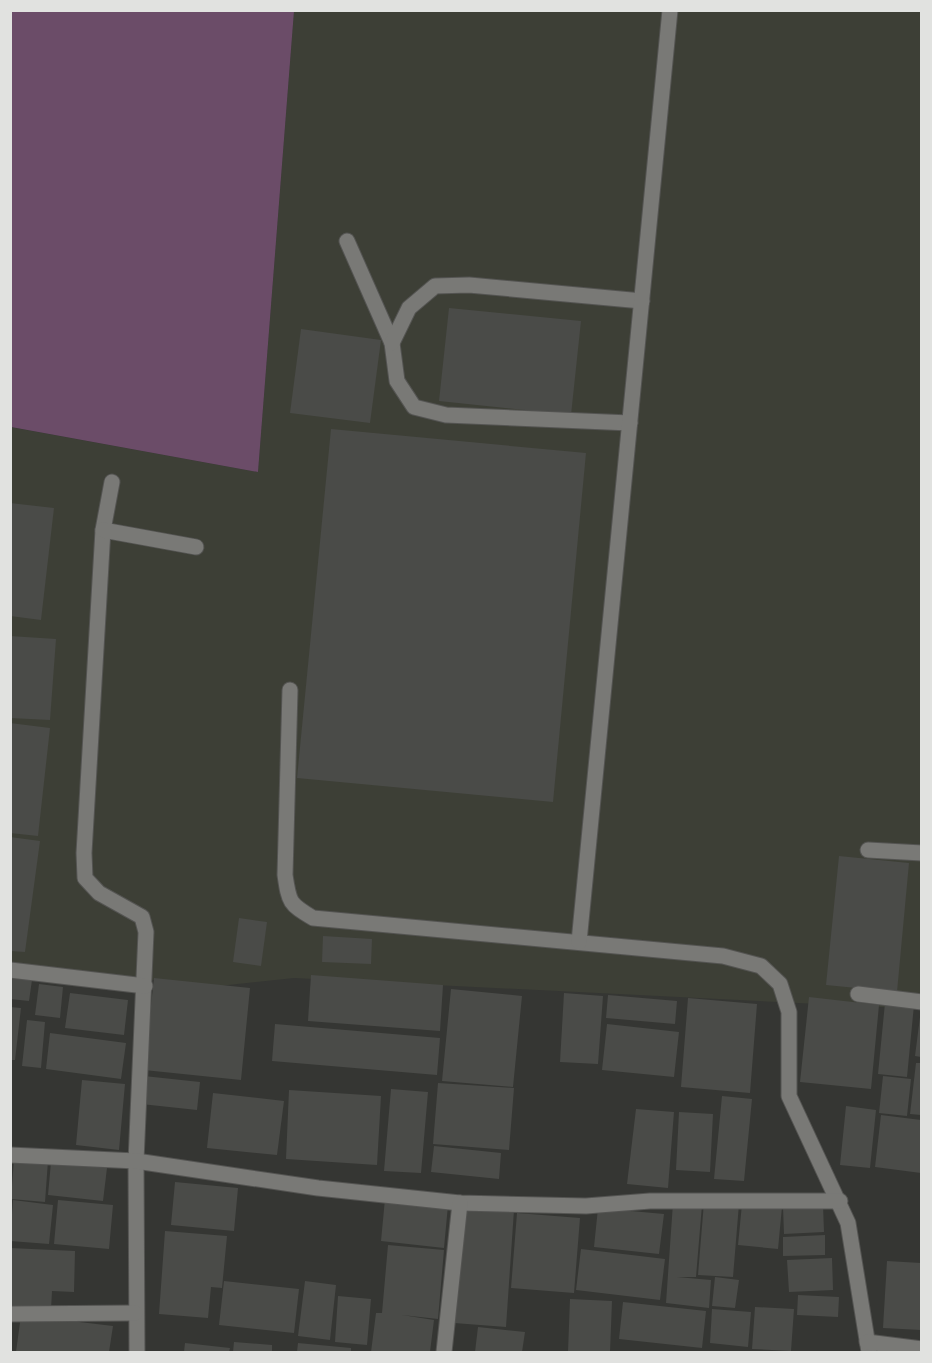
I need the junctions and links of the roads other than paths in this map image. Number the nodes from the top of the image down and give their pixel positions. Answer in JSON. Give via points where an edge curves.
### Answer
{"nodes":[{"id":1,"x":670,"y":10,"type":"edge"},
{"id":2,"x":347,"y":241,"type":"dead end"},
{"id":3,"x":642,"y":301,"type":"junction"},
{"id":4,"x":392,"y":343,"type":"junction"},
{"id":5,"x":630,"y":423,"type":"junction"},
{"id":6,"x":112,"y":482,"type":"dead end"},
{"id":7,"x":103,"y":530,"type":"junction"},
{"id":8,"x":196,"y":547,"type":"dead end"},
{"id":9,"x":290,"y":690,"type":"dead end"},
{"id":10,"x":868,"y":850,"type":"dead end"},
{"id":11,"x":921,"y":853,"type":"edge"},
{"id":12,"x":579,"y":942,"type":"junction"},
{"id":13,"x":10,"y":970,"type":"edge"},
{"id":14,"x":146,"y":986,"type":"junction"},
{"id":15,"x":858,"y":994,"type":"dead end"},
{"id":16,"x":921,"y":1002,"type":"edge"},
{"id":17,"x":10,"y":1155,"type":"edge"},
{"id":18,"x":136,"y":1161,"type":"junction"},
{"id":19,"x":840,"y":1201,"type":"junction"},
{"id":20,"x":460,"y":1203,"type":"junction"},
{"id":21,"x":135,"y":1313,"type":"junction"},
{"id":22,"x":10,"y":1314,"type":"edge"},
{"id":23,"x":868,"y":1347,"type":"edge"},
{"id":24,"x":921,"y":1349,"type":"edge"},
{"id":25,"x":137,"y":1353,"type":"edge"},
{"id":26,"x":444,"y":1353,"type":"edge"}],
"edges":[{"from":1,"to":3,"type":"street"},
{"from":2,"to":4,"type":"street"},
{"from":3,"to":4,"type":"street","via":[[469,285],[435,286],[409,308]]},
{"from":3,"to":5,"type":"street"},
{"from":4,"to":5,"type":"street","via":[[397,381],[414,407],[446,415]]},
{"from":5,"to":12,"type":"street"},
{"from":6,"to":7,"type":"street"},
{"from":7,"to":8,"type":"street"},
{"from":7,"to":14,"type":"street","via":[[85,878],[99,893],[142,917],[147,932]]},
{"from":9,"to":12,"type":"street","via":[[285,874],[292,905],[313,918]]},
{"from":10,"to":11,"type":"street"},
{"from":12,"to":19,"type":"street","via":[[723,956],[761,966],[780,984],[789,1012],[789,1096]]},
{"from":13,"to":14,"type":"street"},
{"from":14,"to":18,"type":"street"},
{"from":15,"to":16,"type":"street"},
{"from":17,"to":18,"type":"street"},
{"from":18,"to":20,"type":"street","via":[[318,1188]]},
{"from":18,"to":21,"type":"street"},
{"from":19,"to":20,"type":"street","via":[[650,1201],[586,1206]]},
{"from":19,"to":23,"type":"street","via":[[848,1223]]},
{"from":20,"to":26,"type":"street"},
{"from":21,"to":22,"type":"street"},
{"from":21,"to":25,"type":"street"},
{"from":23,"to":24,"type":"street"}]}
